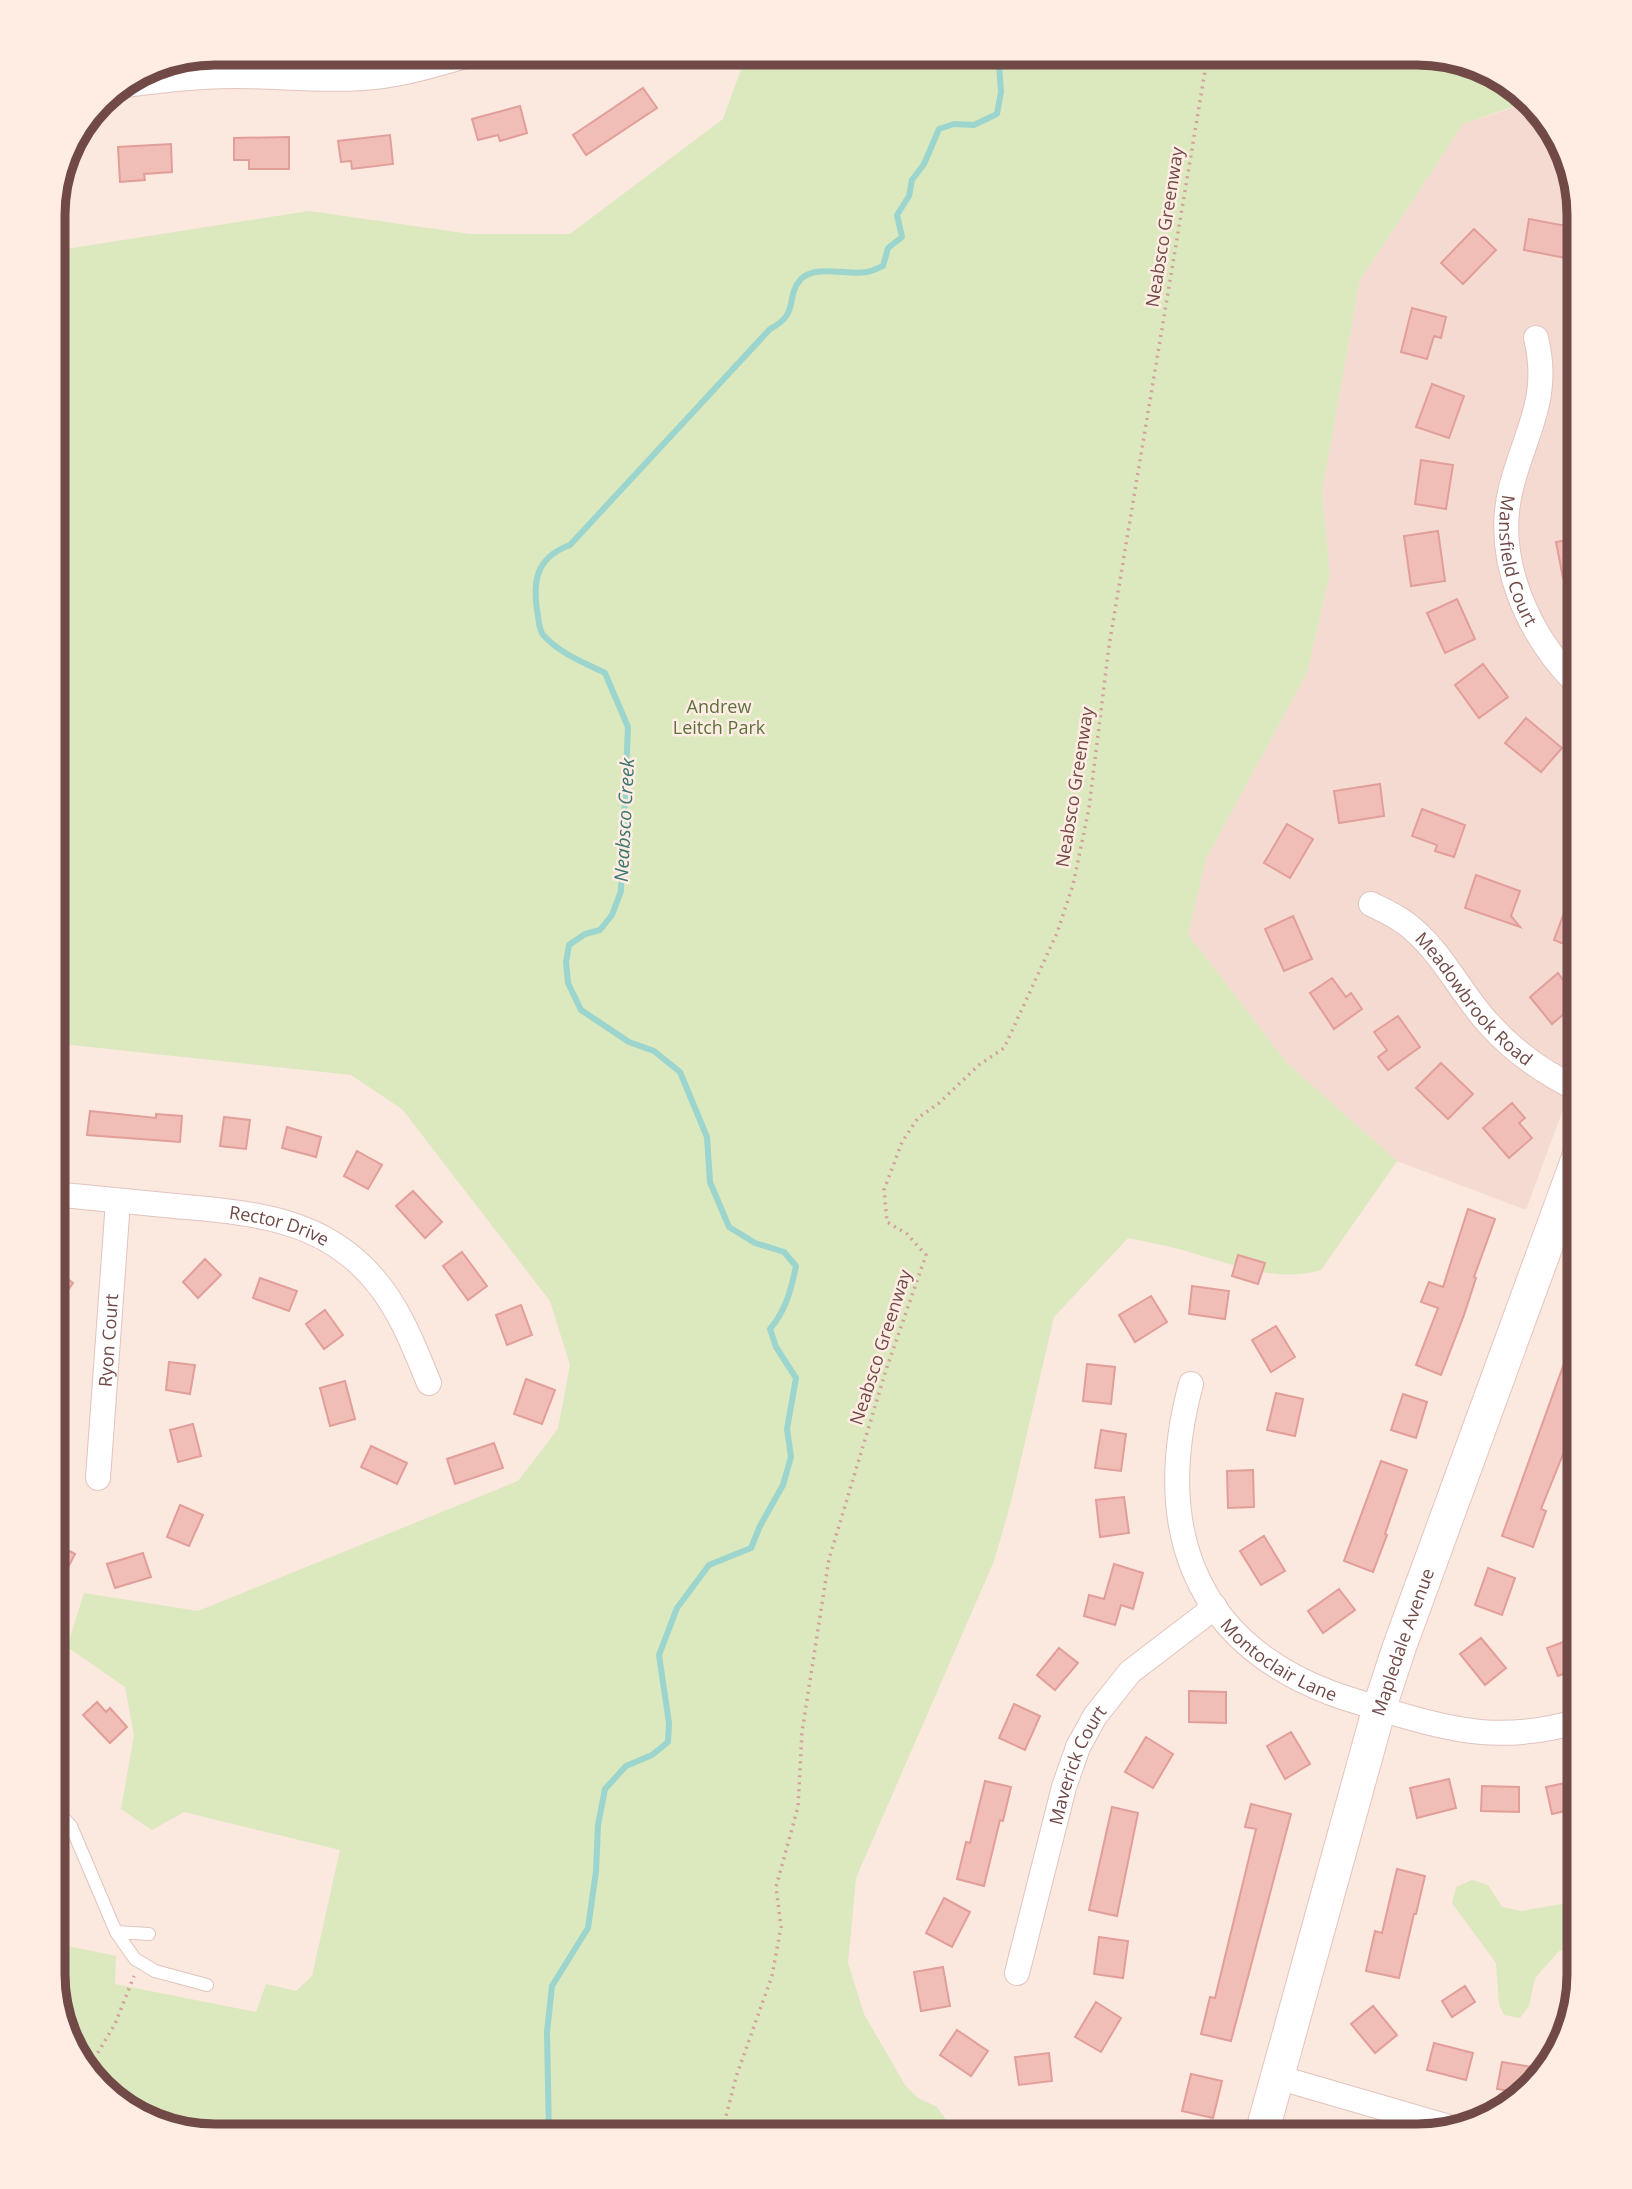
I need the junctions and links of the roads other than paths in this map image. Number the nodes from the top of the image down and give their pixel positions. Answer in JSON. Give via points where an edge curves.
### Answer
{"nodes":[{"id":1,"x":433,"y":65,"type":"edge"},
{"id":2,"x":145,"y":82,"type":"edge"},
{"id":3,"x":1536,"y":338,"type":"dead end"},
{"id":4,"x":1567,"y":672,"type":"edge"},
{"id":5,"x":1371,"y":904,"type":"dead end"},
{"id":6,"x":1567,"y":1083,"type":"edge"},
{"id":7,"x":1567,"y":1191,"type":"edge"},
{"id":8,"x":65,"y":1195,"type":"edge"},
{"id":9,"x":118,"y":1200,"type":"junction"},
{"id":10,"x":429,"y":1382,"type":"dead end"},
{"id":11,"x":1191,"y":1384,"type":"dead end"},
{"id":12,"x":97,"y":1478,"type":"dead end"},
{"id":13,"x":1214,"y":1607,"type":"junction"},
{"id":14,"x":1379,"y":1709,"type":"junction"},
{"id":15,"x":1567,"y":1725,"type":"edge"},
{"id":16,"x":65,"y":1820,"type":"edge"},
{"id":17,"x":116,"y":1932,"type":"junction"},
{"id":18,"x":149,"y":1934,"type":"dead end"},
{"id":19,"x":1017,"y":1973,"type":"dead end"},
{"id":20,"x":207,"y":1985,"type":"dead end"},
{"id":21,"x":1278,"y":2077,"type":"junction"},
{"id":22,"x":1436,"y":2123,"type":"edge"},
{"id":23,"x":1265,"y":2124,"type":"edge"}],
"edges":[{"from":1,"to":2,"type":"street","via":[[366,78],[233,76]]},
{"from":3,"to":4,"type":"street","name":"Mansfield Court","via":[[1541,394],[1511,488],[1507,521],[1510,560],[1531,623]]},
{"from":5,"to":6,"type":"street","name":"Meadowbrook Road","via":[[1417,932],[1490,1026],[1545,1072]]},
{"from":7,"to":14,"type":"street","name":"Mapledale Avenue"},
{"from":8,"to":9,"type":"street","name":"Rector Drive"},
{"from":9,"to":10,"type":"street","name":"Rector Drive","via":[[264,1216],[324,1239],[362,1266],[383,1290]]},
{"from":9,"to":12,"type":"street","name":"Ryon Court"},
{"from":11,"to":13,"type":"street","name":"Montoclair Lane","via":[[1181,1421],[1177,1497],[1190,1563]]},
{"from":13,"to":14,"type":"street","name":"Montoclair Lane","via":[[1260,1654],[1329,1693]]},
{"from":13,"to":19,"type":"street","name":"Maverick Court","via":[[1130,1672],[1084,1736],[1064,1787]]},
{"from":14,"to":15,"type":"street","name":"Montoclair Lane","via":[[1433,1726],[1477,1733],[1513,1734]]},
{"from":14,"to":21,"type":"street","name":"Mapledale Avenue"},
{"from":16,"to":17,"type":"lane"},
{"from":17,"to":18,"type":"lane"},
{"from":17,"to":20,"type":"lane","via":[[135,1959],[155,1971]]},
{"from":21,"to":22,"type":"street"},
{"from":21,"to":23,"type":"street","name":"Mapledale Avenue"}]}
